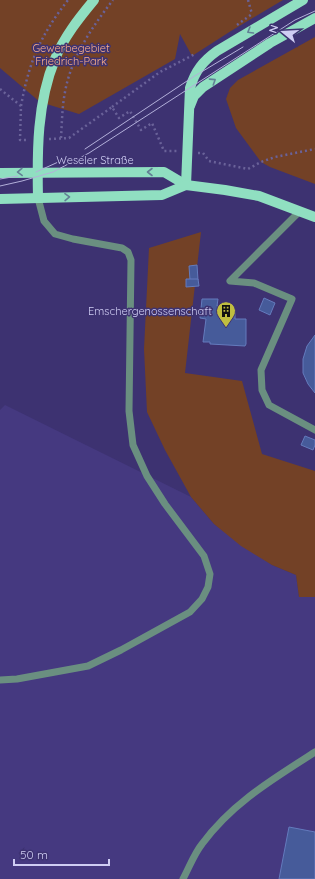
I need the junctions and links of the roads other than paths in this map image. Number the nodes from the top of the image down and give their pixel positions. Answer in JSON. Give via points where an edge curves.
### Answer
{"nodes":[{"id":1,"x":94,"y":0,"type":"edge"},
{"id":2,"x":303,"y":0,"type":"edge"},
{"id":3,"x":315,"y":18,"type":"edge"},
{"id":4,"x":189,"y":110,"type":"junction"},
{"id":5,"x":0,"y":172,"type":"edge"},
{"id":6,"x":37,"y":172,"type":"junction"},
{"id":7,"x":186,"y":184,"type":"junction"},
{"id":8,"x":38,"y":198,"type":"junction"},
{"id":9,"x":0,"y":199,"type":"edge"},
{"id":10,"x":300,"y":211,"type":"junction"},
{"id":11,"x":315,"y":217,"type":"edge"},
{"id":12,"x":315,"y":430,"type":"edge"},
{"id":13,"x":0,"y":680,"type":"edge"},
{"id":14,"x":315,"y":752,"type":"edge"},
{"id":15,"x":183,"y":879,"type":"edge"}],
"edges":[{"from":1,"to":6,"type":"main road","via":[[66,37],[55,58],[39,120]]},
{"from":2,"to":4,"type":"main road","one_way":true,"via":[[217,50],[204,61],[193,77]]},
{"from":4,"to":3,"type":"main road","one_way":true,"via":[[194,96],[203,87],[270,43]]},
{"from":4,"to":7,"type":"main road"},
{"from":6,"to":5,"type":"main road","name":"Weseler Straße","one_way":true},
{"from":7,"to":6,"type":"main road","name":"Weseler Straße","one_way":true,"via":[[164,172]]},
{"from":6,"to":8,"type":"main road"},
{"from":8,"to":7,"type":"main road","one_way":true,"via":[[162,195]]},
{"from":7,"to":10,"type":"main road","via":[[259,196]]},
{"from":8,"to":9,"type":"main road"},
{"from":8,"to":13,"type":"lane","via":[[44,221],[55,234],[122,248],[128,252],[131,260],[129,411],[133,445],[147,476],[204,556],[210,574],[208,587],[202,599],[190,612],[122,650],[88,666]]},
{"from":10,"to":11,"type":"main road"},
{"from":10,"to":12,"type":"lane","via":[[230,281],[254,283],[292,299],[261,370],[262,390],[269,405]]},
{"from":14,"to":15,"type":"lane","via":[[255,791],[225,816],[201,845]]}]}
